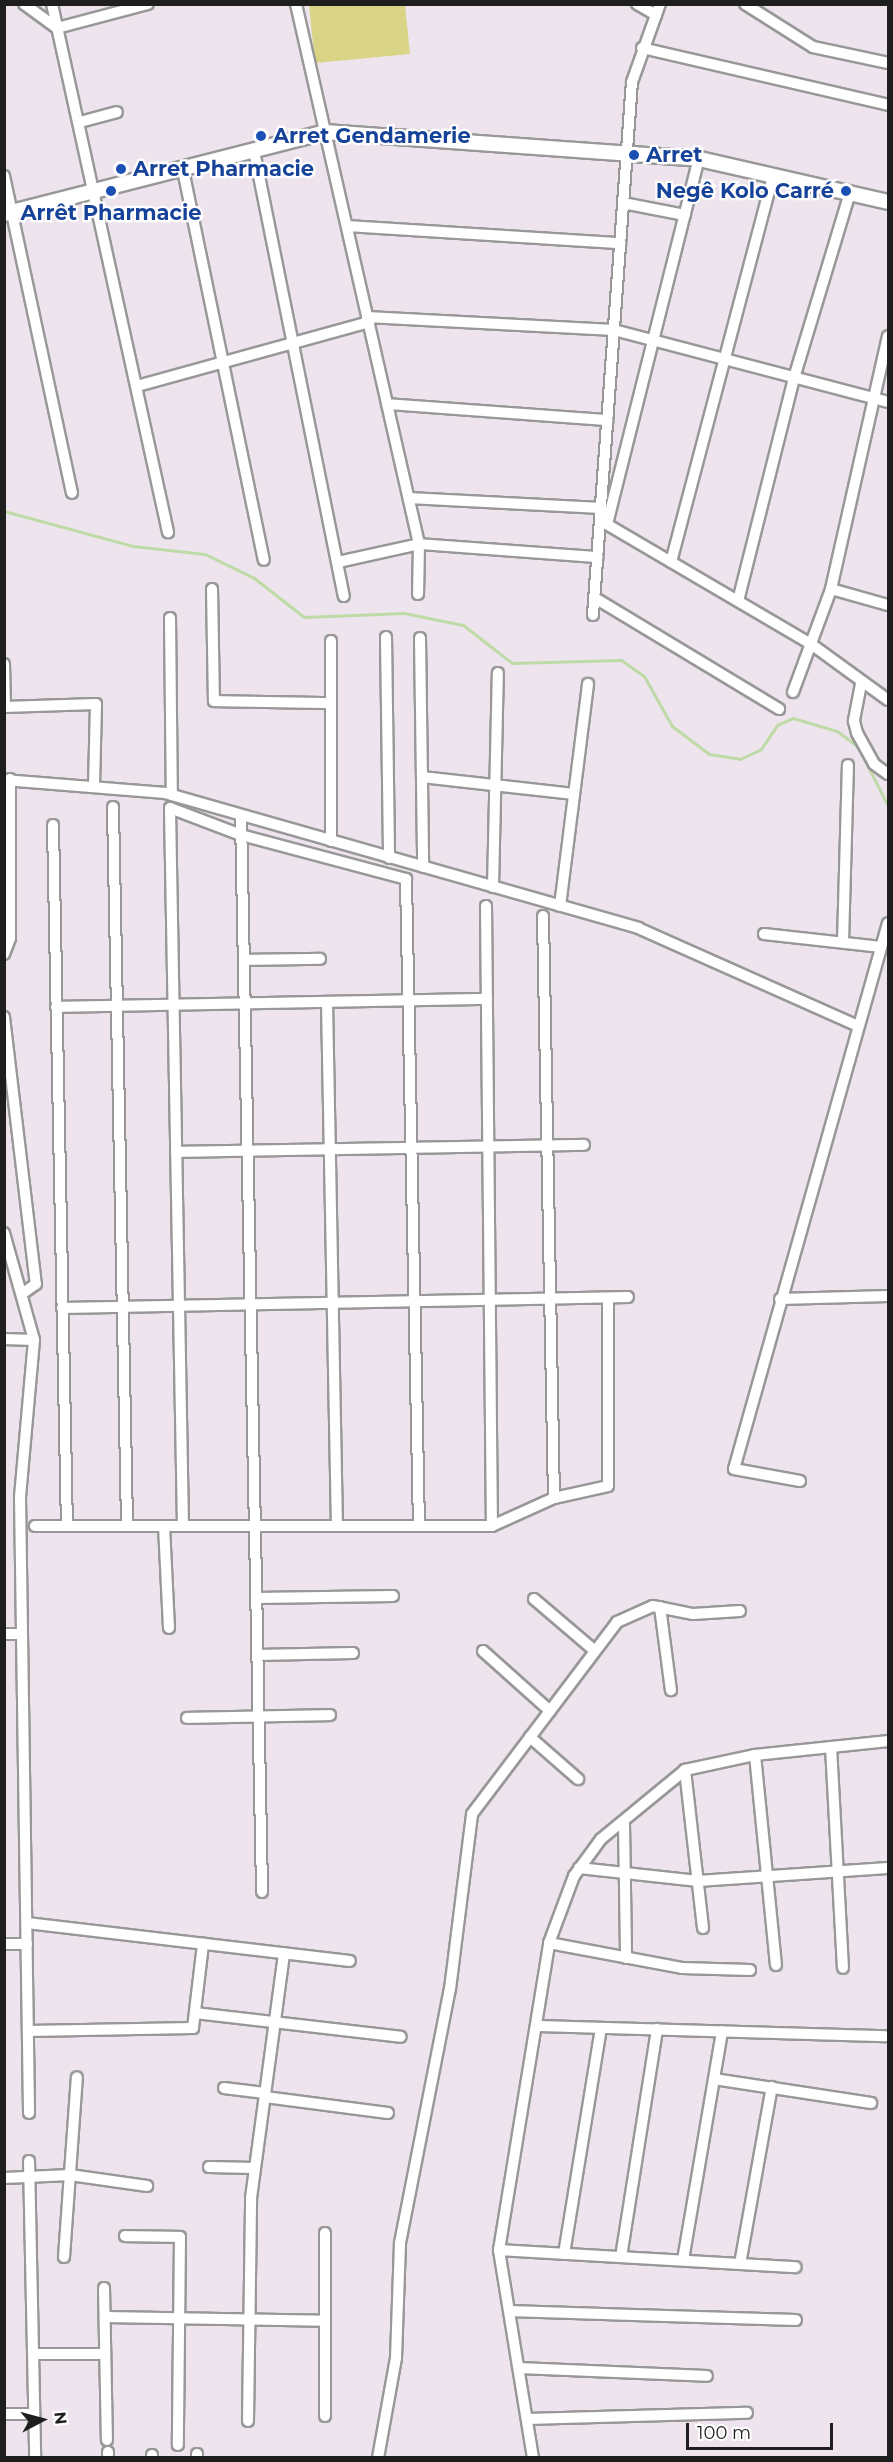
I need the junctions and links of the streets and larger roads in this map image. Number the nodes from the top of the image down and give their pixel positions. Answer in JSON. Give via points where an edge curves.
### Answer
{"nodes":[{"id":1,"x":24,"y":4,"type":"edge"},
{"id":2,"x":52,"y":4,"type":"edge"},
{"id":3,"x":296,"y":4,"type":"edge"},
{"id":4,"x":637,"y":4,"type":"edge"},
{"id":5,"x":745,"y":4,"type":"edge"},
{"id":6,"x":145,"y":5,"type":"edge"},
{"id":7,"x":658,"y":10,"type":"edge"},
{"id":8,"x":57,"y":28,"type":"junction"},
{"id":9,"x":642,"y":48,"type":"junction"},
{"id":10,"x":888,"y":63,"type":"edge"},
{"id":11,"x":888,"y":105,"type":"edge"},
{"id":12,"x":117,"y":112,"type":"dead end"},
{"id":13,"x":80,"y":122,"type":"junction"},
{"id":14,"x":325,"y":132,"type":"junction"},
{"id":15,"x":254,"y":151,"type":"junction"},
{"id":16,"x":627,"y":152,"type":"junction"},
{"id":17,"x":699,"y":159,"type":"junction"},
{"id":18,"x":183,"y":170,"type":"junction"},
{"id":19,"x":4,"y":176,"type":"edge"},
{"id":20,"x":772,"y":176,"type":"junction"},
{"id":21,"x":97,"y":191,"type":"junction"},
{"id":22,"x":850,"y":193,"type":"junction"},
{"id":23,"x":888,"y":202,"type":"edge"},
{"id":24,"x":623,"y":204,"type":"junction"},
{"id":25,"x":8,"y":213,"type":"edge"},
{"id":26,"x":685,"y":214,"type":"junction"},
{"id":27,"x":347,"y":226,"type":"junction"},
{"id":28,"x":620,"y":243,"type":"junction"},
{"id":29,"x":368,"y":320,"type":"junction"},
{"id":30,"x":614,"y":330,"type":"junction"},
{"id":31,"x":888,"y":336,"type":"edge"},
{"id":32,"x":653,"y":341,"type":"junction"},
{"id":33,"x":294,"y":343,"type":"junction"},
{"id":34,"x":727,"y":360,"type":"junction"},
{"id":35,"x":223,"y":362,"type":"junction"},
{"id":36,"x":794,"y":378,"type":"junction"},
{"id":37,"x":137,"y":386,"type":"junction"},
{"id":38,"x":874,"y":399,"type":"junction"},
{"id":39,"x":888,"y":402,"type":"edge"},
{"id":40,"x":387,"y":404,"type":"junction"},
{"id":41,"x":608,"y":420,"type":"junction"},
{"id":42,"x":72,"y":493,"type":"dead end"},
{"id":43,"x":409,"y":498,"type":"junction"},
{"id":44,"x":601,"y":508,"type":"junction"},
{"id":45,"x":604,"y":522,"type":"junction"},
{"id":46,"x":168,"y":532,"type":"dead end"},
{"id":47,"x":419,"y":544,"type":"junction"},
{"id":48,"x":598,"y":557,"type":"junction"},
{"id":49,"x":264,"y":560,"type":"dead end"},
{"id":50,"x":338,"y":562,"type":"junction"},
{"id":51,"x":671,"y":562,"type":"junction"},
{"id":52,"x":212,"y":589,"type":"dead end"},
{"id":53,"x":831,"y":589,"type":"junction"},
{"id":54,"x":418,"y":594,"type":"dead end"},
{"id":55,"x":344,"y":596,"type":"dead end"},
{"id":56,"x":595,"y":598,"type":"junction"},
{"id":57,"x":738,"y":601,"type":"junction"},
{"id":58,"x":888,"y":604,"type":"edge"},
{"id":59,"x":593,"y":615,"type":"dead end"},
{"id":60,"x":170,"y":618,"type":"dead end"},
{"id":61,"x":386,"y":637,"type":"dead end"},
{"id":62,"x":420,"y":638,"type":"dead end"},
{"id":63,"x":331,"y":641,"type":"dead end"},
{"id":64,"x":811,"y":644,"type":"junction"},
{"id":65,"x":4,"y":664,"type":"edge"},
{"id":66,"x":498,"y":673,"type":"dead end"},
{"id":67,"x":588,"y":684,"type":"dead end"},
{"id":68,"x":861,"y":684,"type":"junction"},
{"id":69,"x":793,"y":692,"type":"dead end"},
{"id":70,"x":888,"y":700,"type":"edge"},
{"id":71,"x":331,"y":704,"type":"junction"},
{"id":72,"x":5,"y":706,"type":"edge"},
{"id":73,"x":779,"y":709,"type":"dead end"},
{"id":74,"x":848,"y":765,"type":"dead end"},
{"id":75,"x":888,"y":774,"type":"edge"},
{"id":76,"x":422,"y":777,"type":"junction"},
{"id":77,"x":7,"y":779,"type":"edge"},
{"id":78,"x":495,"y":785,"type":"junction"},
{"id":79,"x":94,"y":787,"type":"junction"},
{"id":80,"x":574,"y":794,"type":"junction"},
{"id":81,"x":172,"y":795,"type":"junction"},
{"id":82,"x":113,"y":807,"type":"dead end"},
{"id":83,"x":241,"y":816,"type":"junction"},
{"id":84,"x":7,"y":821,"type":"edge"},
{"id":85,"x":53,"y":825,"type":"dead end"},
{"id":86,"x":241,"y":835,"type":"junction"},
{"id":87,"x":331,"y":842,"type":"junction"},
{"id":88,"x":389,"y":858,"type":"junction"},
{"id":89,"x":423,"y":867,"type":"junction"},
{"id":90,"x":493,"y":887,"type":"junction"},
{"id":91,"x":486,"y":906,"type":"dead end"},
{"id":92,"x":560,"y":906,"type":"junction"},
{"id":93,"x":543,"y":916,"type":"dead end"},
{"id":94,"x":888,"y":923,"type":"edge"},
{"id":95,"x":764,"y":934,"type":"dead end"},
{"id":96,"x":7,"y":938,"type":"edge"},
{"id":97,"x":843,"y":942,"type":"junction"},
{"id":98,"x":881,"y":947,"type":"junction"},
{"id":99,"x":4,"y":954,"type":"edge"},
{"id":100,"x":320,"y":959,"type":"dead end"},
{"id":101,"x":244,"y":960,"type":"junction"},
{"id":102,"x":487,"y":999,"type":"junction"},
{"id":103,"x":409,"y":1000,"type":"junction"},
{"id":104,"x":327,"y":1002,"type":"junction"},
{"id":105,"x":244,"y":1003,"type":"junction"},
{"id":106,"x":117,"y":1005,"type":"junction"},
{"id":107,"x":173,"y":1005,"type":"junction"},
{"id":108,"x":57,"y":1007,"type":"junction"},
{"id":109,"x":4,"y":1017,"type":"edge"},
{"id":110,"x":856,"y":1025,"type":"junction"},
{"id":111,"x":548,"y":1145,"type":"junction"},
{"id":112,"x":584,"y":1145,"type":"dead end"},
{"id":113,"x":488,"y":1146,"type":"junction"},
{"id":114,"x":411,"y":1148,"type":"junction"},
{"id":115,"x":330,"y":1149,"type":"junction"},
{"id":116,"x":247,"y":1151,"type":"junction"},
{"id":117,"x":176,"y":1152,"type":"junction"},
{"id":118,"x":4,"y":1233,"type":"edge"},
{"id":119,"x":23,"y":1293,"type":"junction"},
{"id":120,"x":888,"y":1296,"type":"edge"},
{"id":121,"x":628,"y":1297,"type":"dead end"},
{"id":122,"x":608,"y":1298,"type":"junction"},
{"id":123,"x":550,"y":1299,"type":"junction"},
{"id":124,"x":780,"y":1299,"type":"junction"},
{"id":125,"x":490,"y":1300,"type":"junction"},
{"id":126,"x":414,"y":1301,"type":"junction"},
{"id":127,"x":333,"y":1303,"type":"junction"},
{"id":128,"x":250,"y":1304,"type":"junction"},
{"id":129,"x":179,"y":1305,"type":"junction"},
{"id":130,"x":123,"y":1306,"type":"junction"},
{"id":131,"x":62,"y":1308,"type":"junction"},
{"id":132,"x":4,"y":1338,"type":"edge"},
{"id":133,"x":34,"y":1340,"type":"junction"},
{"id":134,"x":801,"y":1481,"type":"dead end"},
{"id":135,"x":554,"y":1498,"type":"junction"},
{"id":136,"x":35,"y":1526,"type":"dead end"},
{"id":137,"x":67,"y":1526,"type":"junction"},
{"id":138,"x":127,"y":1526,"type":"junction"},
{"id":139,"x":164,"y":1526,"type":"junction"},
{"id":140,"x":183,"y":1526,"type":"junction"},
{"id":141,"x":254,"y":1526,"type":"junction"},
{"id":142,"x":337,"y":1526,"type":"junction"},
{"id":143,"x":419,"y":1526,"type":"junction"},
{"id":144,"x":492,"y":1526,"type":"junction"},
{"id":145,"x":393,"y":1596,"type":"dead end"},
{"id":146,"x":256,"y":1598,"type":"junction"},
{"id":147,"x":534,"y":1599,"type":"dead end"},
{"id":148,"x":660,"y":1607,"type":"junction"},
{"id":149,"x":740,"y":1611,"type":"dead end"},
{"id":150,"x":168,"y":1628,"type":"dead end"},
{"id":151,"x":4,"y":1634,"type":"edge"},
{"id":152,"x":22,"y":1634,"type":"junction"},
{"id":153,"x":483,"y":1651,"type":"dead end"},
{"id":154,"x":595,"y":1652,"type":"junction"},
{"id":155,"x":353,"y":1653,"type":"dead end"},
{"id":156,"x":257,"y":1655,"type":"junction"},
{"id":157,"x":672,"y":1690,"type":"dead end"},
{"id":158,"x":550,"y":1711,"type":"junction"},
{"id":159,"x":330,"y":1715,"type":"dead end"},
{"id":160,"x":258,"y":1716,"type":"junction"},
{"id":161,"x":187,"y":1718,"type":"dead end"},
{"id":162,"x":530,"y":1737,"type":"junction"},
{"id":163,"x":888,"y":1741,"type":"edge"},
{"id":164,"x":831,"y":1747,"type":"junction"},
{"id":165,"x":755,"y":1755,"type":"junction"},
{"id":166,"x":686,"y":1770,"type":"junction"},
{"id":167,"x":579,"y":1779,"type":"dead end"},
{"id":168,"x":624,"y":1824,"type":"junction"},
{"id":169,"x":579,"y":1868,"type":"junction"},
{"id":170,"x":888,"y":1868,"type":"edge"},
{"id":171,"x":838,"y":1872,"type":"junction"},
{"id":172,"x":625,"y":1873,"type":"junction"},
{"id":173,"x":769,"y":1876,"type":"junction"},
{"id":174,"x":698,"y":1881,"type":"junction"},
{"id":175,"x":262,"y":1892,"type":"dead end"},
{"id":176,"x":27,"y":1923,"type":"junction"},
{"id":177,"x":704,"y":1928,"type":"dead end"},
{"id":178,"x":549,"y":1943,"type":"junction"},
{"id":179,"x":4,"y":1944,"type":"edge"},
{"id":180,"x":27,"y":1944,"type":"junction"},
{"id":181,"x":203,"y":1944,"type":"junction"},
{"id":182,"x":284,"y":1953,"type":"junction"},
{"id":183,"x":626,"y":1958,"type":"junction"},
{"id":184,"x":350,"y":1961,"type":"dead end"},
{"id":185,"x":776,"y":1965,"type":"dead end"},
{"id":186,"x":843,"y":1968,"type":"dead end"},
{"id":187,"x":750,"y":1970,"type":"dead end"},
{"id":188,"x":195,"y":2013,"type":"junction"},
{"id":189,"x":275,"y":2022,"type":"junction"},
{"id":190,"x":539,"y":2026,"type":"junction"},
{"id":191,"x":601,"y":2028,"type":"junction"},
{"id":192,"x":657,"y":2029,"type":"junction"},
{"id":193,"x":28,"y":2031,"type":"junction"},
{"id":194,"x":722,"y":2031,"type":"junction"},
{"id":195,"x":886,"y":2036,"type":"dead end"},
{"id":196,"x":401,"y":2037,"type":"dead end"},
{"id":197,"x":77,"y":2078,"type":"dead end"},
{"id":198,"x":714,"y":2079,"type":"junction"},
{"id":199,"x":772,"y":2087,"type":"junction"},
{"id":200,"x":224,"y":2088,"type":"dead end"},
{"id":201,"x":265,"y":2095,"type":"junction"},
{"id":202,"x":871,"y":2103,"type":"dead end"},
{"id":203,"x":29,"y":2113,"type":"dead end"},
{"id":204,"x":388,"y":2113,"type":"dead end"},
{"id":205,"x":28,"y":2161,"type":"dead end"},
{"id":206,"x":209,"y":2167,"type":"dead end"},
{"id":207,"x":255,"y":2168,"type":"junction"},
{"id":208,"x":70,"y":2175,"type":"junction"},
{"id":209,"x":29,"y":2177,"type":"junction"},
{"id":210,"x":4,"y":2178,"type":"edge"},
{"id":211,"x":147,"y":2186,"type":"dead end"},
{"id":212,"x":325,"y":2233,"type":"dead end"},
{"id":213,"x":125,"y":2236,"type":"dead end"},
{"id":214,"x":499,"y":2250,"type":"junction"},
{"id":215,"x":564,"y":2254,"type":"junction"},
{"id":216,"x":64,"y":2257,"type":"dead end"},
{"id":217,"x":621,"y":2257,"type":"junction"},
{"id":218,"x":683,"y":2260,"type":"junction"},
{"id":219,"x":740,"y":2264,"type":"junction"},
{"id":220,"x":796,"y":2267,"type":"dead end"},
{"id":221,"x":104,"y":2288,"type":"dead end"},
{"id":222,"x":509,"y":2311,"type":"junction"},
{"id":223,"x":105,"y":2317,"type":"junction"},
{"id":224,"x":179,"y":2319,"type":"junction"},
{"id":225,"x":250,"y":2320,"type":"junction"},
{"id":226,"x":796,"y":2320,"type":"dead end"},
{"id":227,"x":325,"y":2321,"type":"junction"},
{"id":228,"x":33,"y":2354,"type":"junction"},
{"id":229,"x":105,"y":2354,"type":"junction"},
{"id":230,"x":519,"y":2368,"type":"junction"},
{"id":231,"x":707,"y":2376,"type":"dead end"},
{"id":232,"x":747,"y":2413,"type":"dead end"},
{"id":233,"x":4,"y":2414,"type":"edge"},
{"id":234,"x":34,"y":2414,"type":"junction"},
{"id":235,"x":325,"y":2416,"type":"dead end"},
{"id":236,"x":527,"y":2420,"type":"junction"},
{"id":237,"x":248,"y":2421,"type":"dead end"},
{"id":238,"x":178,"y":2445,"type":"dead end"},
{"id":239,"x":107,"y":2450,"type":"edge"},
{"id":240,"x":34,"y":2457,"type":"edge"},
{"id":241,"x":378,"y":2457,"type":"edge"},
{"id":242,"x":533,"y":2457,"type":"edge"}],
"edges":[{"from":1,"to":8,"type":"street"},
{"from":2,"to":8,"type":"street"},
{"from":3,"to":14,"type":"street"},
{"from":4,"to":7,"type":"street"},
{"from":5,"to":10,"type":"street","via":[[813,47]]},
{"from":6,"to":8,"type":"street"},
{"from":7,"to":9,"type":"street"},
{"from":8,"to":13,"type":"street"},
{"from":9,"to":11,"type":"street"},
{"from":9,"to":16,"type":"street","via":[[632,82]]},
{"from":12,"to":13,"type":"street"},
{"from":13,"to":21,"type":"street"},
{"from":14,"to":15,"type":"street"},
{"from":14,"to":16,"type":"street"},
{"from":14,"to":27,"type":"street"},
{"from":15,"to":18,"type":"street"},
{"from":15,"to":33,"type":"street"},
{"from":16,"to":17,"type":"street"},
{"from":16,"to":24,"type":"street"},
{"from":17,"to":20,"type":"street"},
{"from":17,"to":26,"type":"street"},
{"from":18,"to":21,"type":"street"},
{"from":18,"to":35,"type":"street"},
{"from":19,"to":25,"type":"street"},
{"from":20,"to":22,"type":"street"},
{"from":20,"to":34,"type":"street"},
{"from":21,"to":25,"type":"street"},
{"from":21,"to":37,"type":"street"},
{"from":22,"to":23,"type":"street"},
{"from":22,"to":36,"type":"street"},
{"from":24,"to":26,"type":"street"},
{"from":24,"to":28,"type":"street"},
{"from":25,"to":42,"type":"street"},
{"from":26,"to":32,"type":"street"},
{"from":27,"to":28,"type":"street"},
{"from":27,"to":29,"type":"street"},
{"from":28,"to":30,"type":"street"},
{"from":29,"to":30,"type":"street"},
{"from":29,"to":33,"type":"street"},
{"from":29,"to":40,"type":"street"},
{"from":30,"to":32,"type":"street"},
{"from":30,"to":41,"type":"street"},
{"from":31,"to":38,"type":"street"},
{"from":32,"to":34,"type":"street"},
{"from":32,"to":45,"type":"street"},
{"from":33,"to":35,"type":"street"},
{"from":33,"to":50,"type":"street"},
{"from":34,"to":36,"type":"street"},
{"from":34,"to":51,"type":"street"},
{"from":35,"to":37,"type":"street"},
{"from":35,"to":49,"type":"street"},
{"from":36,"to":38,"type":"street"},
{"from":36,"to":57,"type":"street"},
{"from":37,"to":46,"type":"street"},
{"from":38,"to":39,"type":"street"},
{"from":38,"to":53,"type":"street"},
{"from":40,"to":41,"type":"street"},
{"from":40,"to":43,"type":"street"},
{"from":41,"to":44,"type":"street"},
{"from":43,"to":44,"type":"street"},
{"from":43,"to":47,"type":"street"},
{"from":44,"to":45,"type":"street"},
{"from":45,"to":48,"type":"street"},
{"from":45,"to":51,"type":"street"},
{"from":47,"to":48,"type":"street"},
{"from":47,"to":50,"type":"street"},
{"from":47,"to":54,"type":"street"},
{"from":48,"to":56,"type":"street"},
{"from":50,"to":55,"type":"street"},
{"from":51,"to":57,"type":"street"},
{"from":52,"to":71,"type":"street","via":[[214,701]]},
{"from":53,"to":58,"type":"street"},
{"from":53,"to":64,"type":"street"},
{"from":56,"to":59,"type":"street"},
{"from":56,"to":73,"type":"street"},
{"from":57,"to":64,"type":"street"},
{"from":60,"to":81,"type":"street"},
{"from":61,"to":88,"type":"street"},
{"from":62,"to":76,"type":"street"},
{"from":63,"to":71,"type":"street"},
{"from":64,"to":68,"type":"street"},
{"from":64,"to":69,"type":"street"},
{"from":65,"to":72,"type":"street"},
{"from":66,"to":78,"type":"street"},
{"from":67,"to":80,"type":"street"},
{"from":68,"to":70,"type":"street"},
{"from":68,"to":75,"type":"street","via":[[854,721],[857,732],[874,764]]},
{"from":71,"to":87,"type":"street"},
{"from":72,"to":79,"type":"street","via":[[96,704]]},
{"from":74,"to":97,"type":"street"},
{"from":76,"to":78,"type":"street"},
{"from":76,"to":89,"type":"street"},
{"from":77,"to":79,"type":"street"},
{"from":77,"to":84,"type":"street"},
{"from":78,"to":80,"type":"street"},
{"from":78,"to":90,"type":"street"},
{"from":79,"to":81,"type":"street"},
{"from":80,"to":92,"type":"street"},
{"from":81,"to":83,"type":"street"},
{"from":82,"to":106,"type":"street"},
{"from":83,"to":86,"type":"street"},
{"from":83,"to":87,"type":"street"},
{"from":84,"to":96,"type":"street"},
{"from":85,"to":108,"type":"street"},
{"from":86,"to":101,"type":"street"},
{"from":86,"to":103,"type":"street","via":[[406,879]]},
{"from":86,"to":107,"type":"street","via":[[170,808]]},
{"from":87,"to":88,"type":"street"},
{"from":88,"to":89,"type":"street"},
{"from":89,"to":90,"type":"street"},
{"from":90,"to":92,"type":"street"},
{"from":91,"to":102,"type":"street"},
{"from":92,"to":110,"type":"street","via":[[638,928]]},
{"from":93,"to":111,"type":"street"},
{"from":94,"to":98,"type":"street"},
{"from":95,"to":97,"type":"street"},
{"from":96,"to":99,"type":"street"},
{"from":97,"to":98,"type":"street"},
{"from":98,"to":110,"type":"street"},
{"from":100,"to":101,"type":"street"},
{"from":101,"to":105,"type":"street"},
{"from":102,"to":103,"type":"street"},
{"from":102,"to":113,"type":"street"},
{"from":103,"to":104,"type":"street"},
{"from":103,"to":114,"type":"street"},
{"from":104,"to":105,"type":"street"},
{"from":104,"to":115,"type":"street"},
{"from":105,"to":107,"type":"street"},
{"from":105,"to":116,"type":"street"},
{"from":106,"to":107,"type":"street"},
{"from":106,"to":108,"type":"street"},
{"from":106,"to":130,"type":"street"},
{"from":107,"to":117,"type":"street"},
{"from":108,"to":131,"type":"street"},
{"from":109,"to":119,"type":"street","via":[[36,1284]]},
{"from":110,"to":124,"type":"street"},
{"from":111,"to":112,"type":"street"},
{"from":111,"to":113,"type":"street"},
{"from":111,"to":123,"type":"street"},
{"from":113,"to":114,"type":"street"},
{"from":113,"to":125,"type":"street"},
{"from":114,"to":115,"type":"street"},
{"from":114,"to":126,"type":"street"},
{"from":115,"to":116,"type":"street"},
{"from":115,"to":127,"type":"street"},
{"from":116,"to":117,"type":"street"},
{"from":116,"to":128,"type":"street"},
{"from":117,"to":129,"type":"street"},
{"from":118,"to":119,"type":"street"},
{"from":119,"to":133,"type":"street"},
{"from":120,"to":124,"type":"street"},
{"from":121,"to":122,"type":"street"},
{"from":122,"to":123,"type":"street"},
{"from":122,"to":135,"type":"street","via":[[608,1486]]},
{"from":123,"to":125,"type":"street"},
{"from":123,"to":135,"type":"street"},
{"from":124,"to":134,"type":"street","via":[[734,1469]]},
{"from":125,"to":126,"type":"street"},
{"from":125,"to":144,"type":"street"},
{"from":126,"to":127,"type":"street"},
{"from":126,"to":143,"type":"street"},
{"from":127,"to":128,"type":"street"},
{"from":127,"to":142,"type":"street"},
{"from":128,"to":129,"type":"street"},
{"from":128,"to":141,"type":"street"},
{"from":129,"to":130,"type":"street"},
{"from":129,"to":140,"type":"street"},
{"from":130,"to":131,"type":"street"},
{"from":130,"to":138,"type":"street"},
{"from":131,"to":137,"type":"street"},
{"from":132,"to":133,"type":"street"},
{"from":133,"to":152,"type":"street","via":[[20,1497]]},
{"from":135,"to":144,"type":"street"},
{"from":136,"to":137,"type":"street"},
{"from":137,"to":138,"type":"street"},
{"from":138,"to":139,"type":"street"},
{"from":139,"to":140,"type":"street"},
{"from":139,"to":150,"type":"street"},
{"from":140,"to":141,"type":"street"},
{"from":141,"to":142,"type":"street"},
{"from":141,"to":146,"type":"street"},
{"from":142,"to":143,"type":"street"},
{"from":143,"to":144,"type":"street"},
{"from":145,"to":146,"type":"street"},
{"from":146,"to":156,"type":"street"},
{"from":147,"to":154,"type":"street"},
{"from":148,"to":149,"type":"street","via":[[693,1614]]},
{"from":148,"to":154,"type":"street","via":[[617,1622]]},
{"from":148,"to":157,"type":"street"},
{"from":151,"to":152,"type":"street"},
{"from":152,"to":176,"type":"street"},
{"from":153,"to":158,"type":"street"},
{"from":154,"to":158,"type":"street"},
{"from":155,"to":156,"type":"street"},
{"from":156,"to":160,"type":"street"},
{"from":158,"to":162,"type":"street"},
{"from":159,"to":160,"type":"street"},
{"from":160,"to":161,"type":"street"},
{"from":160,"to":175,"type":"street"},
{"from":162,"to":167,"type":"street"},
{"from":162,"to":241,"type":"street","via":[[472,1814],[450,1989],[400,2243],[396,2358]]},
{"from":163,"to":164,"type":"street"},
{"from":164,"to":165,"type":"street"},
{"from":164,"to":171,"type":"street"},
{"from":165,"to":166,"type":"street"},
{"from":165,"to":173,"type":"street"},
{"from":166,"to":168,"type":"street"},
{"from":166,"to":174,"type":"street"},
{"from":168,"to":169,"type":"street","via":[[600,1839]]},
{"from":168,"to":172,"type":"street"},
{"from":169,"to":172,"type":"street"},
{"from":169,"to":178,"type":"street"},
{"from":170,"to":171,"type":"street"},
{"from":171,"to":173,"type":"street"},
{"from":171,"to":186,"type":"street"},
{"from":172,"to":174,"type":"street"},
{"from":172,"to":183,"type":"street"},
{"from":173,"to":174,"type":"street"},
{"from":173,"to":185,"type":"street"},
{"from":174,"to":177,"type":"street"},
{"from":176,"to":180,"type":"street"},
{"from":176,"to":181,"type":"street"},
{"from":178,"to":183,"type":"street"},
{"from":178,"to":190,"type":"street"},
{"from":179,"to":180,"type":"street"},
{"from":180,"to":193,"type":"street"},
{"from":181,"to":182,"type":"street"},
{"from":181,"to":188,"type":"street"},
{"from":182,"to":184,"type":"street"},
{"from":182,"to":189,"type":"street"},
{"from":183,"to":187,"type":"street","via":[[682,1968]]},
{"from":188,"to":189,"type":"street"},
{"from":188,"to":193,"type":"street","via":[[193,2028]]},
{"from":189,"to":196,"type":"street"},
{"from":189,"to":201,"type":"street"},
{"from":190,"to":191,"type":"street"},
{"from":190,"to":214,"type":"street"},
{"from":191,"to":192,"type":"street"},
{"from":191,"to":215,"type":"street"},
{"from":192,"to":194,"type":"street"},
{"from":192,"to":217,"type":"street"},
{"from":193,"to":203,"type":"street"},
{"from":194,"to":195,"type":"street"},
{"from":194,"to":198,"type":"street"},
{"from":197,"to":208,"type":"street"},
{"from":198,"to":199,"type":"street"},
{"from":198,"to":218,"type":"street"},
{"from":199,"to":202,"type":"street"},
{"from":199,"to":219,"type":"street"},
{"from":200,"to":201,"type":"street"},
{"from":201,"to":204,"type":"street"},
{"from":201,"to":207,"type":"street"},
{"from":205,"to":209,"type":"street"},
{"from":206,"to":207,"type":"street"},
{"from":207,"to":225,"type":"street"},
{"from":208,"to":209,"type":"street"},
{"from":208,"to":211,"type":"street"},
{"from":208,"to":216,"type":"street"},
{"from":209,"to":210,"type":"street"},
{"from":209,"to":228,"type":"street"},
{"from":212,"to":227,"type":"street"},
{"from":213,"to":224,"type":"street","via":[[180,2237]]},
{"from":214,"to":215,"type":"street"},
{"from":214,"to":222,"type":"street"},
{"from":215,"to":217,"type":"street"},
{"from":217,"to":218,"type":"street"},
{"from":218,"to":219,"type":"street"},
{"from":219,"to":220,"type":"street"},
{"from":221,"to":223,"type":"street"},
{"from":222,"to":226,"type":"street"},
{"from":222,"to":230,"type":"street"},
{"from":223,"to":224,"type":"street"},
{"from":223,"to":229,"type":"street"},
{"from":224,"to":225,"type":"street"},
{"from":224,"to":238,"type":"street"},
{"from":225,"to":227,"type":"street"},
{"from":225,"to":237,"type":"street"},
{"from":227,"to":235,"type":"street"},
{"from":228,"to":229,"type":"street"},
{"from":228,"to":234,"type":"street"},
{"from":229,"to":239,"type":"street"},
{"from":230,"to":231,"type":"street"},
{"from":230,"to":236,"type":"street"},
{"from":232,"to":236,"type":"street"},
{"from":233,"to":234,"type":"street"},
{"from":234,"to":240,"type":"street"},
{"from":236,"to":242,"type":"street"}]}
